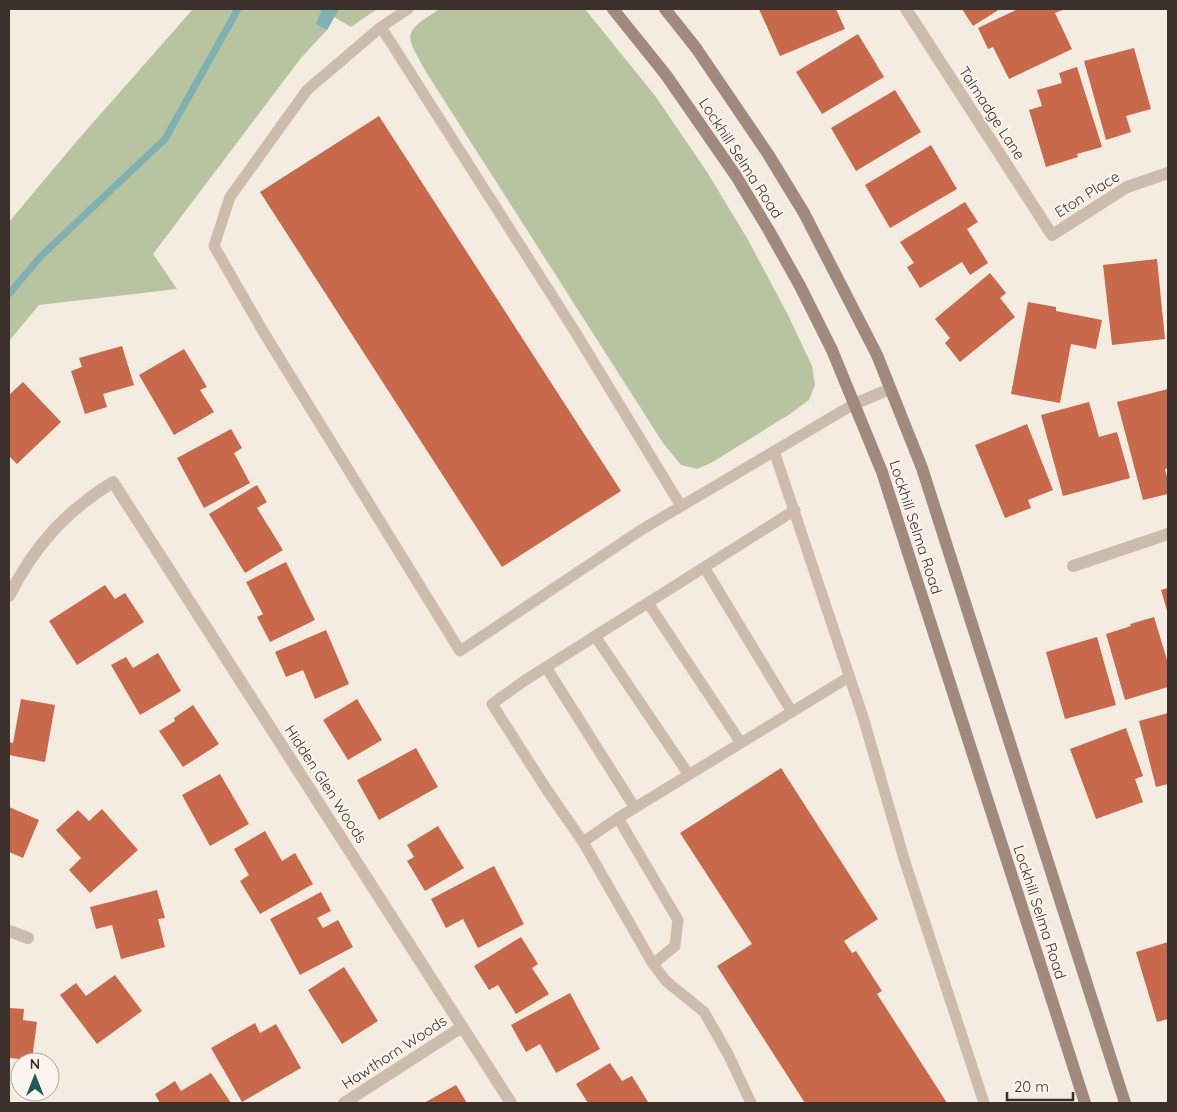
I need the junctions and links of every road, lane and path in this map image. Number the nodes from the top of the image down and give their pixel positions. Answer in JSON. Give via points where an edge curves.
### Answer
{"nodes":[{"id":1,"x":408,"y":9,"type":"edge"},
{"id":2,"x":613,"y":9,"type":"edge"},
{"id":3,"x":665,"y":9,"type":"edge"},
{"id":4,"x":906,"y":9,"type":"edge"},
{"id":5,"x":381,"y":27,"type":"junction"},
{"id":6,"x":1168,"y":174,"type":"edge"},
{"id":7,"x":1052,"y":235,"type":"joint"},
{"id":8,"x":890,"y":389,"type":"junction"},
{"id":9,"x":854,"y":404,"type":"junction"},
{"id":10,"x":774,"y":451,"type":"junction"},
{"id":11,"x":681,"y":506,"type":"junction"},
{"id":12,"x":795,"y":510,"type":"junction"},
{"id":13,"x":1168,"y":534,"type":"edge"},
{"id":14,"x":1073,"y":566,"type":"dead end"},
{"id":15,"x":704,"y":567,"type":"junction"},
{"id":16,"x":9,"y":596,"type":"edge"},
{"id":17,"x":648,"y":602,"type":"junction"},
{"id":18,"x":596,"y":636,"type":"junction"},
{"id":19,"x":546,"y":667,"type":"junction"},
{"id":20,"x":849,"y":677,"type":"junction"},
{"id":21,"x":792,"y":712,"type":"junction"},
{"id":22,"x":741,"y":743,"type":"junction"},
{"id":23,"x":689,"y":774,"type":"junction"},
{"id":24,"x":634,"y":808,"type":"junction"},
{"id":25,"x":618,"y":818,"type":"junction"},
{"id":26,"x":584,"y":842,"type":"junction"},
{"id":27,"x":9,"y":931,"type":"edge"},
{"id":28,"x":28,"y":938,"type":"dead end"},
{"id":29,"x":653,"y":964,"type":"junction"},
{"id":30,"x":462,"y":1027,"type":"junction"},
{"id":31,"x":344,"y":1103,"type":"edge"},
{"id":32,"x":511,"y":1103,"type":"edge"},
{"id":33,"x":751,"y":1103,"type":"edge"},
{"id":34,"x":984,"y":1103,"type":"edge"},
{"id":35,"x":1085,"y":1103,"type":"edge"},
{"id":36,"x":1125,"y":1103,"type":"edge"}],
"edges":[{"from":1,"to":5,"type":"lane"},
{"from":2,"to":9,"type":"main road","name":"Lockhill Selma Road","via":[[666,75],[736,176],[800,286]]},
{"from":3,"to":8,"type":"main road","name":"Lockhill Selma Road","via":[[729,96],[799,205],[837,275]]},
{"from":4,"to":7,"type":"street","name":"Talmadge Lane"},
{"from":5,"to":11,"type":"lane","via":[[569,321]]},
{"from":5,"to":11,"type":"lane","via":[[307,90],[230,197],[214,246],[460,651]]},
{"from":6,"to":7,"type":"street","name":"Eton Place","via":[[1127,187]]},
{"from":8,"to":9,"type":"street"},
{"from":8,"to":36,"type":"main road","name":"Lockhill Selma Road","via":[[925,478]]},
{"from":9,"to":10,"type":"lane"},
{"from":9,"to":35,"type":"main road","name":"Lockhill Selma Road","via":[[882,472]]},
{"from":10,"to":11,"type":"lane"},
{"from":10,"to":12,"type":"lane"},
{"from":12,"to":15,"type":"lane"},
{"from":12,"to":20,"type":"lane"},
{"from":13,"to":14,"type":"street"},
{"from":15,"to":17,"type":"lane"},
{"from":15,"to":21,"type":"lane"},
{"from":16,"to":30,"type":"street","name":"Hidden Glen Woods","via":[[36,550],[72,511],[114,482]]},
{"from":17,"to":18,"type":"lane"},
{"from":17,"to":22,"type":"lane"},
{"from":18,"to":19,"type":"lane"},
{"from":18,"to":23,"type":"lane"},
{"from":19,"to":24,"type":"lane"},
{"from":19,"to":26,"type":"lane","via":[[492,704]]},
{"from":20,"to":21,"type":"lane"},
{"from":20,"to":34,"type":"lane","via":[[905,862]]},
{"from":21,"to":22,"type":"lane"},
{"from":22,"to":23,"type":"lane"},
{"from":23,"to":24,"type":"lane"},
{"from":24,"to":25,"type":"lane"},
{"from":25,"to":26,"type":"lane"},
{"from":25,"to":29,"type":"lane","via":[[678,920],[675,946]]},
{"from":26,"to":29,"type":"lane"},
{"from":27,"to":28,"type":"street"},
{"from":29,"to":33,"type":"lane","via":[[666,981],[704,1012]]},
{"from":30,"to":31,"type":"street","name":"Hawthorn Woods"},
{"from":30,"to":32,"type":"street","name":"Hidden Glen Woods"}]}
